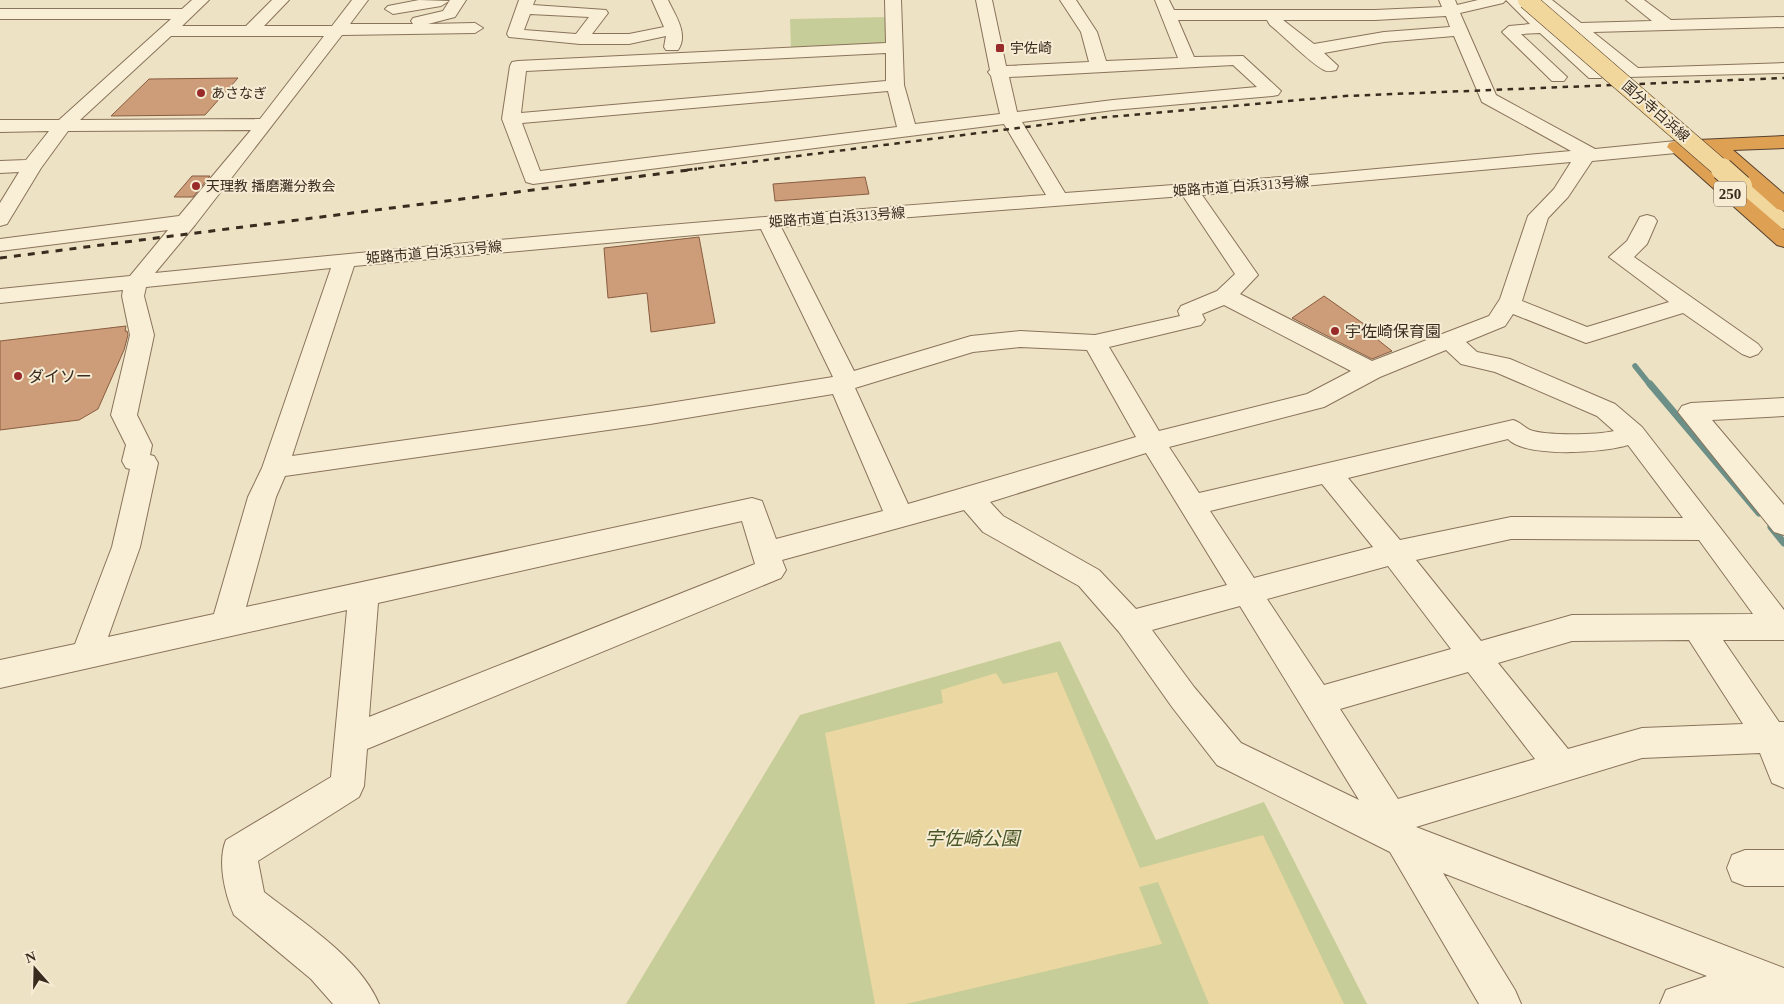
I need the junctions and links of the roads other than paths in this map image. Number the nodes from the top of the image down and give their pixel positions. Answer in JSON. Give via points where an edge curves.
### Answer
{"nodes":[{"id":1,"x":41,"y":0,"type":"edge"},
{"id":2,"x":201,"y":0,"type":"edge"},
{"id":3,"x":281,"y":0,"type":"edge"},
{"id":4,"x":360,"y":0,"type":"edge"},
{"id":5,"x":368,"y":0,"type":"edge"},
{"id":6,"x":444,"y":0,"type":"edge"},
{"id":7,"x":458,"y":0,"type":"edge"},
{"id":8,"x":660,"y":0,"type":"edge"},
{"id":9,"x":893,"y":0,"type":"edge"},
{"id":10,"x":984,"y":0,"type":"edge"},
{"id":11,"x":1068,"y":0,"type":"edge"},
{"id":12,"x":1162,"y":0,"type":"edge"},
{"id":13,"x":1322,"y":0,"type":"edge"},
{"id":14,"x":1498,"y":0,"type":"edge"},
{"id":15,"x":1513,"y":0,"type":"edge"},
{"id":16,"x":1527,"y":0,"type":"edge"},
{"id":17,"x":1542,"y":0,"type":"edge"},
{"id":18,"x":1634,"y":0,"type":"edge"},
{"id":19,"x":525,"y":5,"type":"edge"},
{"id":20,"x":1449,"y":5,"type":"edge"},
{"id":21,"x":393,"y":10,"type":"edge"},
{"id":22,"x":0,"y":14,"type":"edge"},
{"id":23,"x":22,"y":14,"type":"junction"},
{"id":24,"x":185,"y":14,"type":"junction"},
{"id":25,"x":1337,"y":14,"type":"junction"},
{"id":26,"x":1274,"y":15,"type":"junction"},
{"id":27,"x":1169,"y":16,"type":"junction"},
{"id":28,"x":1784,"y":22,"type":"edge"},
{"id":29,"x":1667,"y":25,"type":"junction"},
{"id":30,"x":1544,"y":28,"type":"junction"},
{"id":31,"x":1576,"y":28,"type":"junction"},
{"id":32,"x":374,"y":29,"type":"junction"},
{"id":33,"x":338,"y":30,"type":"junction"},
{"id":34,"x":673,"y":30,"type":"junction"},
{"id":35,"x":166,"y":31,"type":"junction"},
{"id":36,"x":250,"y":31,"type":"junction"},
{"id":37,"x":1460,"y":31,"type":"junction"},
{"id":38,"x":516,"y":34,"type":"junction"},
{"id":39,"x":580,"y":39,"type":"junction"},
{"id":40,"x":894,"y":48,"type":"junction"},
{"id":41,"x":1310,"y":50,"type":"junction"},
{"id":42,"x":671,"y":58,"type":"junction"},
{"id":43,"x":1188,"y":62,"type":"junction"},
{"id":44,"x":1099,"y":66,"type":"junction"},
{"id":45,"x":1330,"y":66,"type":"dead end"},
{"id":46,"x":1784,"y":68,"type":"edge"},
{"id":47,"x":997,"y":72,"type":"junction"},
{"id":48,"x":1595,"y":74,"type":"dead end"},
{"id":49,"x":1558,"y":77,"type":"dead end"},
{"id":50,"x":895,"y":85,"type":"junction"},
{"id":51,"x":1010,"y":118,"type":"junction"},
{"id":52,"x":511,"y":119,"type":"junction"},
{"id":53,"x":265,"y":124,"type":"junction"},
{"id":54,"x":0,"y":126,"type":"edge"},
{"id":55,"x":62,"y":127,"type":"junction"},
{"id":56,"x":907,"y":130,"type":"junction"},
{"id":57,"x":1784,"y":142,"type":"edge"},
{"id":58,"x":1716,"y":145,"type":"junction"},
{"id":59,"x":1676,"y":147,"type":"junction"},
{"id":60,"x":1589,"y":155,"type":"junction"},
{"id":61,"x":32,"y":166,"type":"junction"},
{"id":62,"x":0,"y":167,"type":"edge"},
{"id":63,"x":1189,"y":190,"type":"junction"},
{"id":64,"x":1059,"y":200,"type":"junction"},
{"id":65,"x":1784,"y":205,"type":"edge"},
{"id":66,"x":0,"y":220,"type":"edge"},
{"id":67,"x":188,"y":221,"type":"junction"},
{"id":68,"x":1647,"y":221,"type":"dead end"},
{"id":69,"x":768,"y":222,"type":"junction"},
{"id":70,"x":1784,"y":223,"type":"edge"},
{"id":71,"x":1784,"y":241,"type":"edge"},
{"id":72,"x":0,"y":245,"type":"edge"},
{"id":73,"x":345,"y":260,"type":"junction"},
{"id":74,"x":137,"y":281,"type":"junction"},
{"id":75,"x":0,"y":296,"type":"edge"},
{"id":76,"x":1225,"y":296,"type":"junction"},
{"id":77,"x":1508,"y":304,"type":"junction"},
{"id":78,"x":1726,"y":306,"type":"dead end"},
{"id":79,"x":1692,"y":308,"type":"junction"},
{"id":80,"x":1451,"y":341,"type":"junction"},
{"id":81,"x":1095,"y":342,"type":"junction"},
{"id":82,"x":1750,"y":349,"type":"dead end"},
{"id":83,"x":1371,"y":371,"type":"junction"},
{"id":84,"x":844,"y":382,"type":"junction"},
{"id":85,"x":1784,"y":407,"type":"edge"},
{"id":86,"x":1633,"y":433,"type":"junction"},
{"id":87,"x":1152,"y":442,"type":"junction"},
{"id":88,"x":275,"y":468,"type":"junction"},
{"id":89,"x":1328,"y":472,"type":"junction"},
{"id":90,"x":970,"y":498,"type":"junction"},
{"id":91,"x":1192,"y":505,"type":"junction"},
{"id":92,"x":900,"y":518,"type":"junction"},
{"id":93,"x":1784,"y":524,"type":"edge"},
{"id":94,"x":1707,"y":529,"type":"junction"},
{"id":95,"x":766,"y":553,"type":"junction"},
{"id":96,"x":1394,"y":553,"type":"junction"},
{"id":97,"x":364,"y":593,"type":"junction"},
{"id":98,"x":1248,"y":594,"type":"junction"},
{"id":99,"x":1130,"y":623,"type":"junction"},
{"id":100,"x":226,"y":624,"type":"junction"},
{"id":101,"x":1696,"y":627,"type":"junction"},
{"id":102,"x":1782,"y":627,"type":"edge"},
{"id":103,"x":87,"y":653,"type":"junction"},
{"id":104,"x":1473,"y":656,"type":"junction"},
{"id":105,"x":0,"y":674,"type":"edge"},
{"id":106,"x":1316,"y":702,"type":"junction"},
{"id":107,"x":1777,"y":737,"type":"edge"},
{"id":108,"x":351,"y":740,"type":"junction"},
{"id":109,"x":1562,"y":768,"type":"junction"},
{"id":110,"x":1784,"y":772,"type":"edge"},
{"id":111,"x":1396,"y":828,"type":"junction"},
{"id":112,"x":1745,"y":868,"type":"dead end"},
{"id":113,"x":1784,"y":868,"type":"edge"},
{"id":114,"x":1781,"y":986,"type":"edge"},
{"id":115,"x":1722,"y":998,"type":"edge"},
{"id":116,"x":359,"y":1004,"type":"edge"},
{"id":117,"x":1501,"y":1004,"type":"edge"},
{"id":118,"x":1680,"y":1004,"type":"edge"}],
"edges":[{"from":1,"to":23,"type":"street"},
{"from":2,"to":24,"type":"street"},
{"from":3,"to":36,"type":"street"},
{"from":4,"to":5,"type":"street"},
{"from":4,"to":33,"type":"street"},
{"from":6,"to":21,"type":"street"},
{"from":7,"to":21,"type":"street","via":[[449,14],[425,20]]},
{"from":8,"to":34,"type":"street"},
{"from":9,"to":40,"type":"street"},
{"from":10,"to":47,"type":"street"},
{"from":11,"to":44,"type":"street","via":[[1089,32]]},
{"from":12,"to":27,"type":"street"},
{"from":13,"to":25,"type":"street"},
{"from":14,"to":20,"type":"street"},
{"from":15,"to":30,"type":"street"},
{"from":16,"to":70,"type":"main road","name":"国分寺白浜線","bridge":true},
{"from":17,"to":31,"type":"street"},
{"from":18,"to":29,"type":"street"},
{"from":19,"to":38,"type":"street"},
{"from":19,"to":39,"type":"street","via":[[600,13]]},
{"from":20,"to":25,"type":"street","via":[[1375,15]]},
{"from":20,"to":37,"type":"street"},
{"from":21,"to":32,"type":"street"},
{"from":22,"to":23,"type":"street"},
{"from":23,"to":24,"type":"street"},
{"from":24,"to":35,"type":"street"},
{"from":25,"to":26,"type":"street"},
{"from":26,"to":27,"type":"street"},
{"from":26,"to":41,"type":"street","via":[[1276,22]]},
{"from":27,"to":43,"type":"street"},
{"from":28,"to":29,"type":"street"},
{"from":29,"to":31,"type":"street"},
{"from":30,"to":48,"type":"street"},
{"from":30,"to":49,"type":"street","via":[[1510,32]]},
{"from":31,"to":46,"type":"street","via":[[1634,73]]},
{"from":32,"to":33,"type":"street"},
{"from":32,"to":38,"type":"street"},
{"from":33,"to":36,"type":"street"},
{"from":33,"to":53,"type":"street"},
{"from":34,"to":39,"type":"street","via":[[629,39]]},
{"from":34,"to":42,"type":"street"},
{"from":35,"to":36,"type":"street"},
{"from":35,"to":55,"type":"street"},
{"from":37,"to":41,"type":"street","via":[[1384,37]]},
{"from":37,"to":60,"type":"street","via":[[1488,98]]},
{"from":38,"to":39,"type":"street"},
{"from":40,"to":42,"type":"street"},
{"from":40,"to":50,"type":"street"},
{"from":41,"to":45,"type":"street"},
{"from":42,"to":52,"type":"street","via":[[518,66]]},
{"from":43,"to":44,"type":"street"},
{"from":43,"to":51,"type":"street","via":[[1237,60],[1272,91]]},
{"from":44,"to":47,"type":"street"},
{"from":47,"to":51,"type":"street"},
{"from":50,"to":52,"type":"street"},
{"from":50,"to":56,"type":"street"},
{"from":51,"to":56,"type":"street"},
{"from":51,"to":64,"type":"street"},
{"from":52,"to":56,"type":"street","via":[[533,178]]},
{"from":53,"to":55,"type":"street"},
{"from":53,"to":67,"type":"street"},
{"from":54,"to":55,"type":"street"},
{"from":55,"to":61,"type":"street"},
{"from":57,"to":58,"type":"highway"},
{"from":58,"to":59,"type":"highway"},
{"from":58,"to":65,"type":"highway","number":"250"},
{"from":59,"to":60,"type":"street","name":"姫路市道 白浜313号線"},
{"from":59,"to":71,"type":"highway","number":"250"},
{"from":60,"to":63,"type":"street","name":"姫路市道 白浜313号線"},
{"from":60,"to":77,"type":"street","via":[[1561,193],[1538,216]]},
{"from":61,"to":62,"type":"street"},
{"from":61,"to":66,"type":"street"},
{"from":63,"to":64,"type":"street","name":"姫路市道 白浜313号線"},
{"from":63,"to":76,"type":"street","via":[[1247,275]]},
{"from":64,"to":69,"type":"street","name":"姫路市道 白浜313号線"},
{"from":67,"to":72,"type":"street"},
{"from":67,"to":74,"type":"street"},
{"from":68,"to":79,"type":"street","via":[[1636,244],[1620,257]]},
{"from":69,"to":73,"type":"street","name":"姫路市道 白浜313号線"},
{"from":69,"to":84,"type":"street"},
{"from":73,"to":74,"type":"street","name":"姫路市道 白浜313号線"},
{"from":73,"to":88,"type":"street"},
{"from":74,"to":75,"type":"street","name":"姫路市道 白浜313号線"},
{"from":74,"to":103,"type":"street","via":[[133,296],[142,335],[124,415],[139,446],[135,462],[145,463],[126,547]]},
{"from":76,"to":81,"type":"street","via":[[1189,311],[1193,320]]},
{"from":76,"to":83,"type":"street"},
{"from":77,"to":79,"type":"street","via":[[1586,335]]},
{"from":77,"to":80,"type":"street","via":[[1497,321]]},
{"from":78,"to":79,"type":"street"},
{"from":79,"to":82,"type":"street"},
{"from":80,"to":83,"type":"street"},
{"from":80,"to":86,"type":"street","via":[[1469,358],[1501,365],[1606,410]]},
{"from":81,"to":84,"type":"street","via":[[1020,339],[971,344]]},
{"from":81,"to":87,"type":"street"},
{"from":83,"to":87,"type":"street","via":[[1315,401]]},
{"from":84,"to":88,"type":"street","via":[[650,416]]},
{"from":84,"to":92,"type":"street"},
{"from":85,"to":93,"type":"street","via":[[1691,412]]},
{"from":86,"to":89,"type":"street","via":[[1618,441],[1600,444],[1522,438],[1513,429]]},
{"from":86,"to":94,"type":"street"},
{"from":87,"to":90,"type":"street"},
{"from":87,"to":91,"type":"street"},
{"from":88,"to":100,"type":"street","via":[[262,497]]},
{"from":89,"to":91,"type":"street"},
{"from":89,"to":96,"type":"street"},
{"from":90,"to":92,"type":"street"},
{"from":90,"to":99,"type":"street","via":[[993,524],[1089,578]]},
{"from":91,"to":98,"type":"street"},
{"from":92,"to":95,"type":"street"},
{"from":94,"to":96,"type":"street","via":[[1511,528]]},
{"from":94,"to":102,"type":"street"},
{"from":95,"to":97,"type":"street","via":[[752,508]]},
{"from":95,"to":108,"type":"street","via":[[771,570]]},
{"from":96,"to":98,"type":"street"},
{"from":96,"to":104,"type":"street"},
{"from":97,"to":100,"type":"street"},
{"from":97,"to":108,"type":"street"},
{"from":98,"to":99,"type":"street"},
{"from":98,"to":106,"type":"street"},
{"from":99,"to":111,"type":"street","via":[[1229,754]]},
{"from":100,"to":103,"type":"street"},
{"from":101,"to":102,"type":"street"},
{"from":101,"to":104,"type":"street","via":[[1572,628]]},
{"from":101,"to":107,"type":"street"},
{"from":103,"to":105,"type":"street"},
{"from":104,"to":106,"type":"street"},
{"from":104,"to":109,"type":"street"},
{"from":106,"to":111,"type":"street"},
{"from":107,"to":109,"type":"street","via":[[1642,743]]},
{"from":107,"to":110,"type":"street"},
{"from":108,"to":116,"type":"street","via":[[347,786],[239,853],[247,902],[325,966]]},
{"from":109,"to":111,"type":"street"},
{"from":111,"to":114,"type":"street"},
{"from":111,"to":117,"type":"street"},
{"from":112,"to":113,"type":"street"},
{"from":114,"to":115,"type":"street"},
{"from":115,"to":118,"type":"street"}]}
